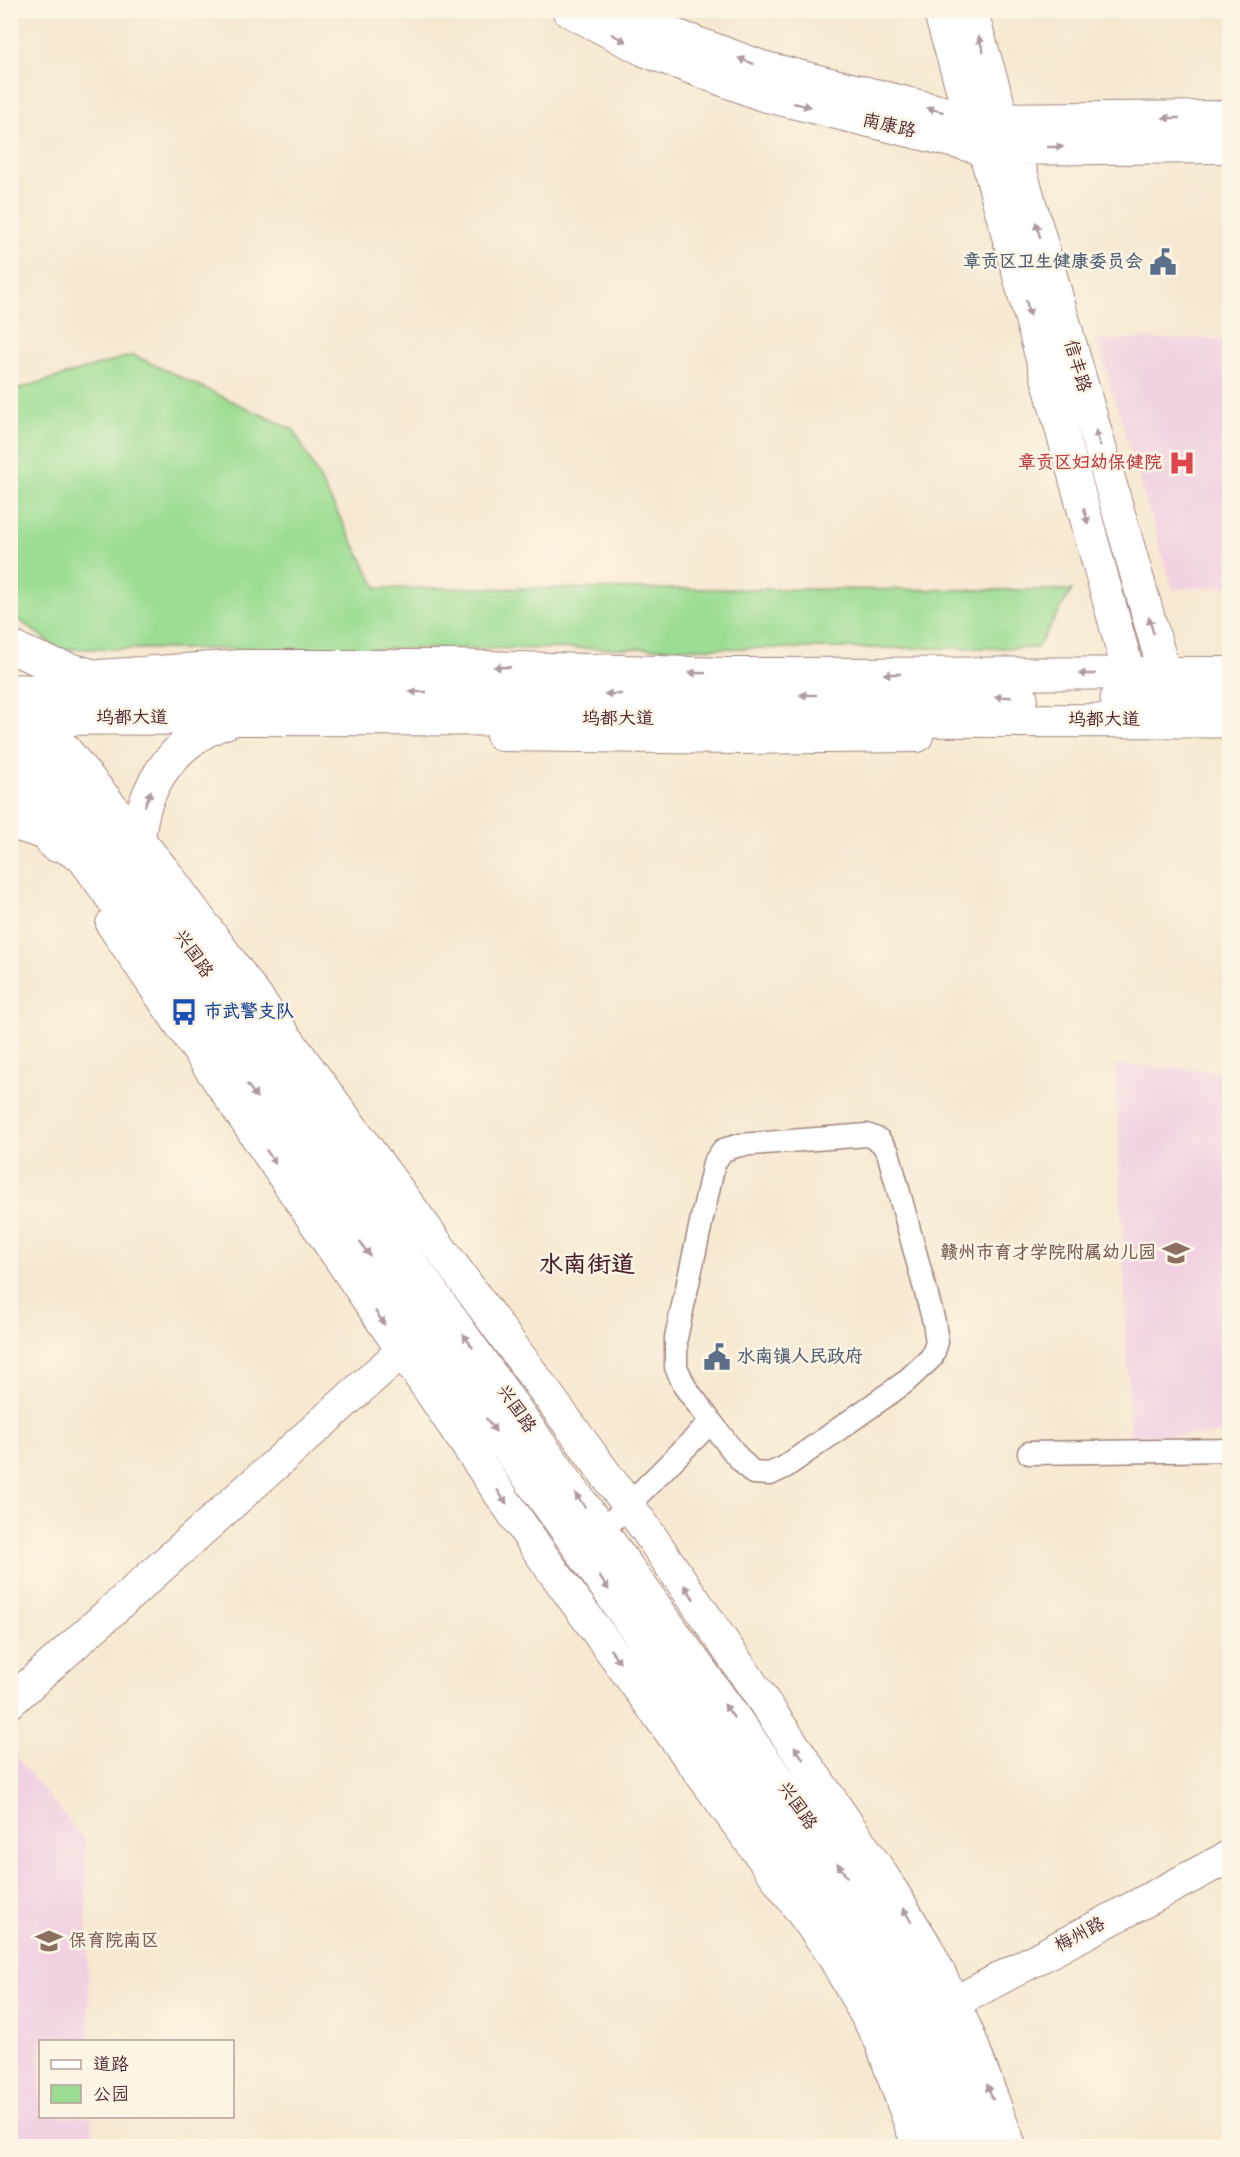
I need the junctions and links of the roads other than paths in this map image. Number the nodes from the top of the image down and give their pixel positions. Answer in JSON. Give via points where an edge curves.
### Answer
{"nodes":[{"id":1,"x":567,"y":10,"type":"edge"},
{"id":2,"x":624,"y":10,"type":"edge"},
{"id":3,"x":939,"y":10,"type":"edge"},
{"id":4,"x":971,"y":10,"type":"edge"},
{"id":5,"x":1230,"y":117,"type":"edge"},
{"id":6,"x":970,"y":118,"type":"junction"},
{"id":7,"x":1003,"y":118,"type":"junction"},
{"id":8,"x":1230,"y":147,"type":"edge"},
{"id":9,"x":999,"y":148,"type":"junction"},
{"id":10,"x":10,"y":647,"type":"edge"},
{"id":11,"x":1230,"y":673,"type":"edge"},
{"id":12,"x":92,"y":676,"type":"junction"},
{"id":13,"x":210,"y":690,"type":"junction"},
{"id":14,"x":1139,"y":697,"type":"junction"},
{"id":15,"x":1230,"y":697,"type":"edge"},
{"id":16,"x":1173,"y":698,"type":"junction"},
{"id":17,"x":20,"y":707,"type":"edge"},
{"id":18,"x":245,"y":717,"type":"junction"},
{"id":19,"x":1230,"y":721,"type":"edge"},
{"id":20,"x":205,"y":731,"type":"junction"},
{"id":21,"x":1230,"y":733,"type":"edge"},
{"id":22,"x":10,"y":752,"type":"edge"},
{"id":23,"x":10,"y":781,"type":"edge"},
{"id":24,"x":10,"y":822,"type":"edge"},
{"id":25,"x":45,"y":834,"type":"junction"},
{"id":26,"x":139,"y":842,"type":"junction"},
{"id":27,"x":88,"y":864,"type":"junction"},
{"id":28,"x":152,"y":895,"type":"junction"},
{"id":29,"x":402,"y":1351,"type":"junction"},
{"id":30,"x":711,"y":1422,"type":"junction"},
{"id":31,"x":1230,"y":1450,"type":"edge"},
{"id":32,"x":1029,"y":1453,"type":"dead end"},
{"id":33,"x":628,"y":1505,"type":"junction"},
{"id":34,"x":602,"y":1531,"type":"junction"},
{"id":35,"x":10,"y":1702,"type":"edge"},
{"id":36,"x":1230,"y":1856,"type":"edge"},
{"id":37,"x":943,"y":2009,"type":"junction"},
{"id":38,"x":918,"y":2146,"type":"edge"},
{"id":39,"x":949,"y":2146,"type":"edge"},
{"id":40,"x":979,"y":2146,"type":"edge"},
{"id":41,"x":1010,"y":2146,"type":"edge"}],
"edges":[{"from":1,"to":9,"type":"street","name":"南康路","one_way":true,"via":[[644,50],[763,95]]},
{"from":6,"to":2,"type":"street","name":"南康路","one_way":true,"via":[[762,67],[656,28]]},
{"from":3,"to":6,"type":"street","name":"信丰路"},
{"from":7,"to":4,"type":"street","name":"信丰路","one_way":true},
{"from":5,"to":7,"type":"street","name":"南康路","one_way":true},
{"from":6,"to":7,"type":"street","name":"南康路"},
{"from":6,"to":9,"type":"street","name":"信丰路"},
{"from":7,"to":9,"type":"street","name":"信丰路"},
{"from":9,"to":8,"type":"street","name":"南康路","one_way":true},
{"from":9,"to":14,"type":"street","name":"信丰路","one_way":true},
{"from":16,"to":9,"type":"street","name":"信丰路","one_way":true},
{"from":10,"to":12,"type":"main road"},
{"from":11,"to":16,"type":"street"},
{"from":12,"to":13,"type":"main road","via":[[146,687]]},
{"from":14,"to":12,"type":"street","one_way":true,"via":[[726,674],[451,666],[241,666]]},
{"from":12,"to":17,"type":"street"},
{"from":14,"to":13,"type":"main road","name":"坞都大道","one_way":true},
{"from":13,"to":17,"type":"main road","name":"坞都大道"},
{"from":14,"to":16,"type":"main road","name":"坞都大道"},
{"from":14,"to":16,"type":"street"},
{"from":14,"to":18,"type":"main road","name":"坞都大道"},
{"from":15,"to":16,"type":"main road","name":"坞都大道"},
{"from":16,"to":19,"type":"main road","name":"坞都大道"},
{"from":17,"to":18,"type":"main road","name":"坞都大道"},
{"from":17,"to":20,"type":"street"},
{"from":17,"to":26,"type":"street"},
{"from":17,"to":28,"type":"main road","name":"兴国路"},
{"from":18,"to":20,"type":"main road"},
{"from":20,"to":21,"type":"street","via":[[738,738]]},
{"from":26,"to":20,"type":"main road","one_way":true,"via":[[143,811],[156,778],[179,749]]},
{"from":22,"to":27,"type":"main road","name":"兴国路"},
{"from":23,"to":25,"type":"street"},
{"from":24,"to":25,"type":"main road"},
{"from":25,"to":27,"type":"main road"},
{"from":25,"to":29,"type":"street","one_way":true,"via":[[110,921]]},
{"from":26,"to":28,"type":"main road"},
{"from":26,"to":33,"type":"street","via":[[165,872]]},
{"from":27,"to":39,"type":"main road","name":"兴国路","one_way":true,"via":[[569,1533],[854,1943],[903,2025]]},
{"from":34,"to":28,"type":"main road","name":"兴国路","one_way":true},
{"from":29,"to":35,"type":"street"},
{"from":29,"to":38,"type":"street","one_way":true,"via":[[544,1560],[831,1952],[881,2042]]},
{"from":30,"to":30,"type":"street","via":[[753,1473],[770,1474],[904,1383],[932,1357],[936,1342],[934,1322],[888,1152],[879,1140],[867,1135],[740,1146],[723,1150],[714,1163],[676,1338],[676,1367],[685,1387]]},
{"from":30,"to":33,"type":"street"},
{"from":31,"to":32,"type":"street"},
{"from":33,"to":34,"type":"street"},
{"from":37,"to":33,"type":"street","one_way":true,"via":[[927,1948],[881,1873]]},
{"from":37,"to":34,"type":"main road","name":"兴国路","one_way":true},
{"from":36,"to":37,"type":"street","name":"梅州路"},
{"from":37,"to":40,"type":"main road","name":"兴国路"},
{"from":41,"to":37,"type":"street","one_way":true,"via":[[969,2036]]}]}
